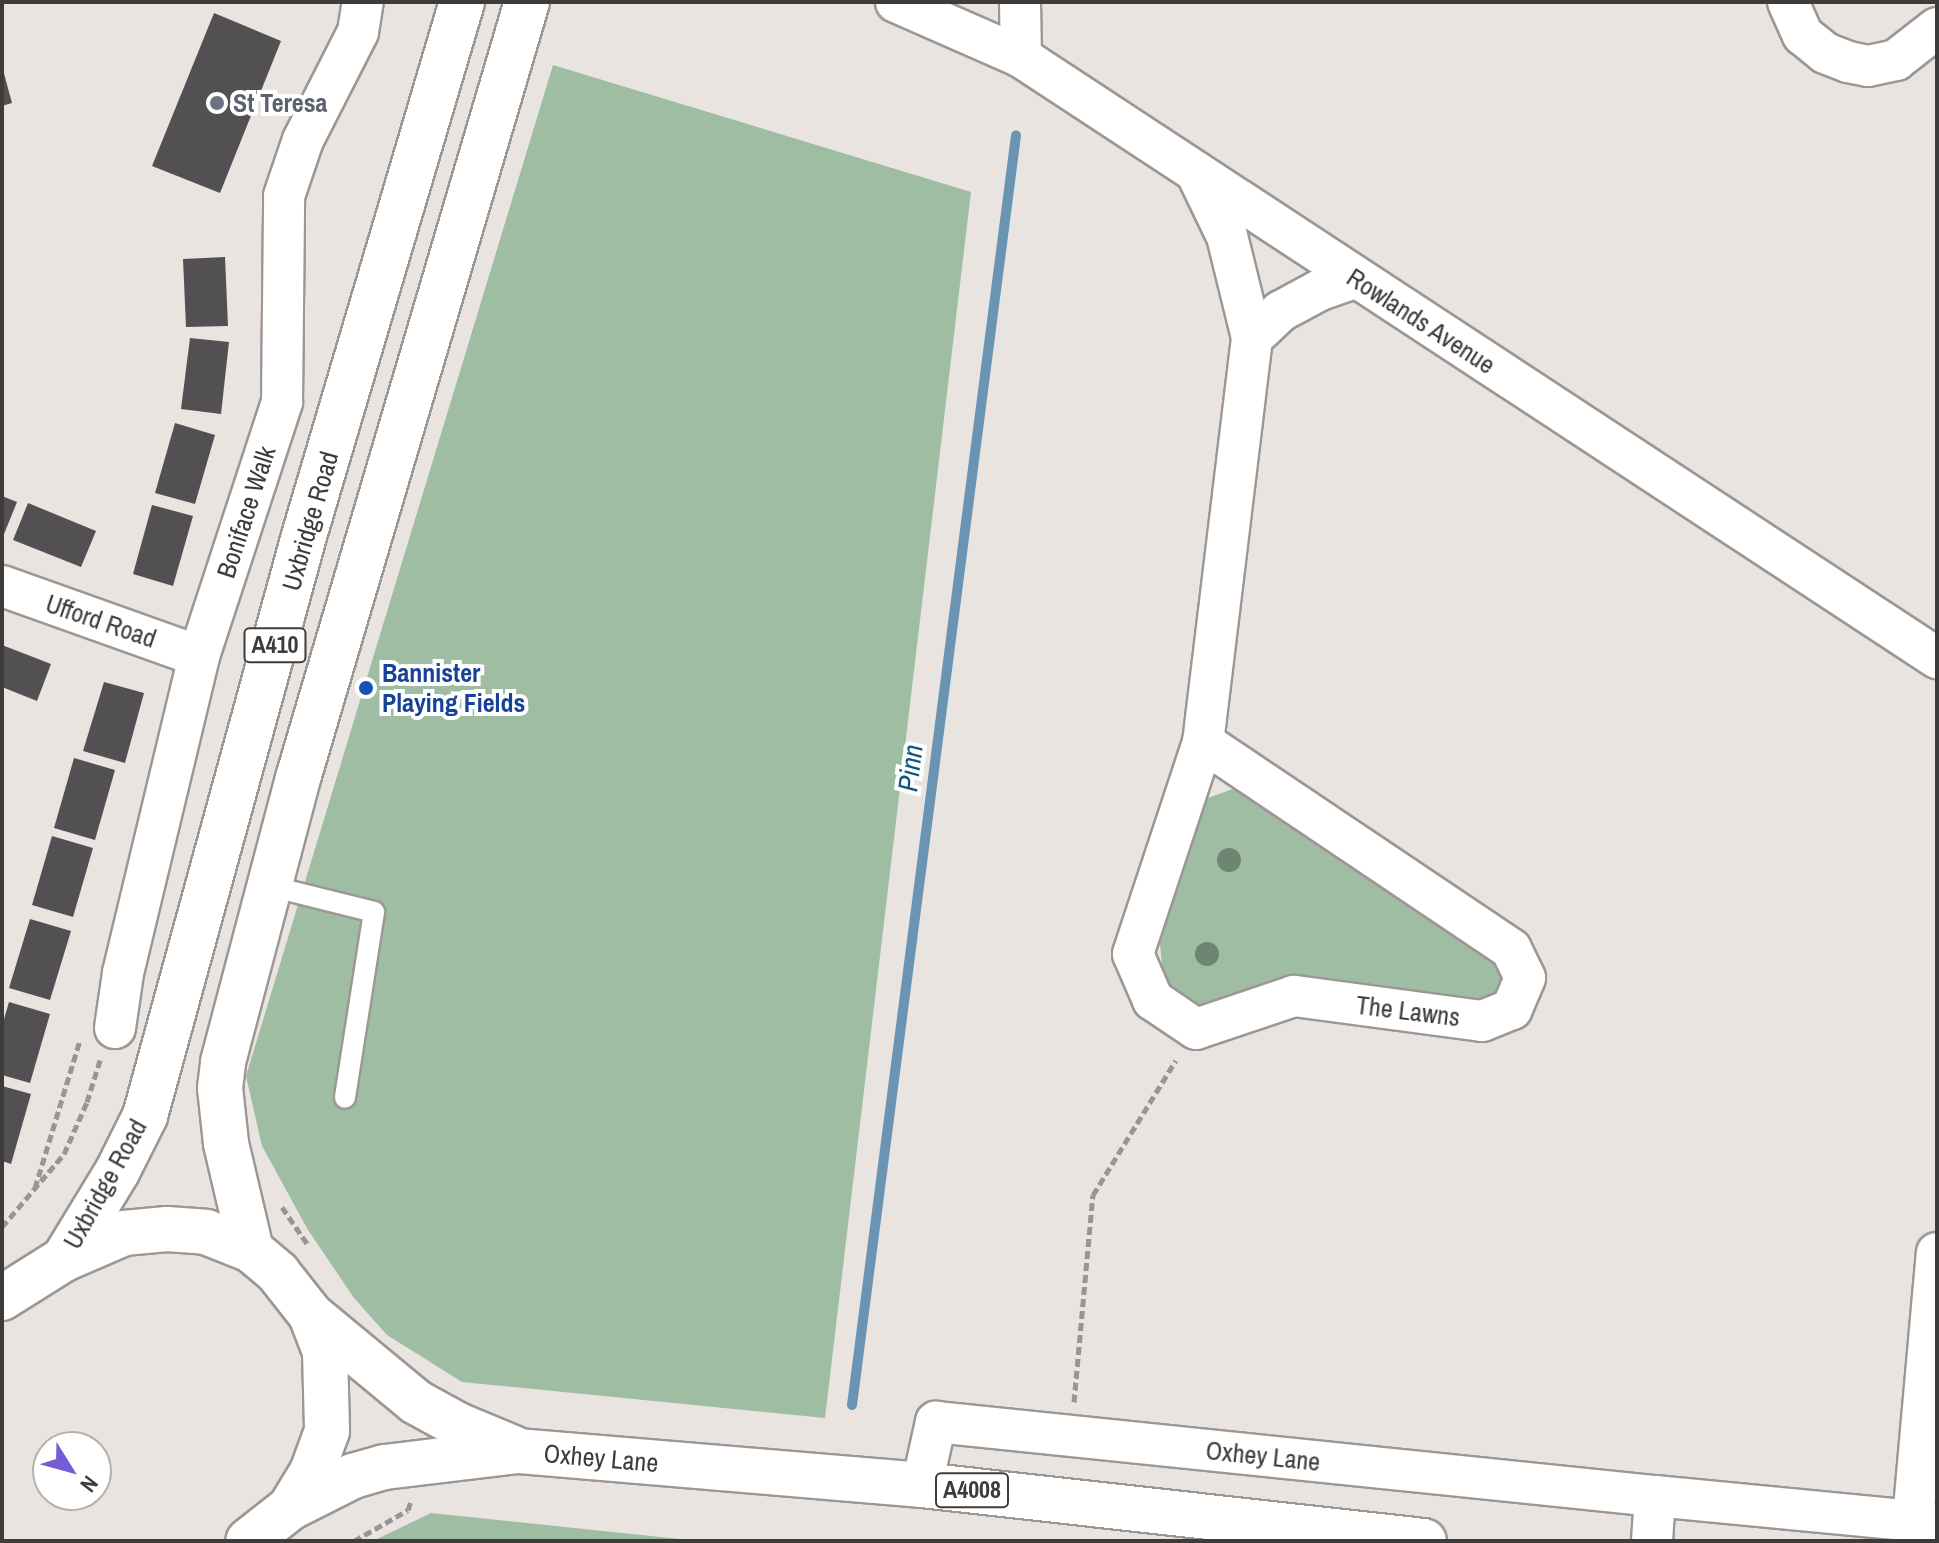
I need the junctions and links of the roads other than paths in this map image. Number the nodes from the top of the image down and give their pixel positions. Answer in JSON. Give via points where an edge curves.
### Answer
{"nodes":[{"id":1,"x":363,"y":2,"type":"edge"},
{"id":2,"x":462,"y":2,"type":"edge"},
{"id":3,"x":527,"y":2,"type":"edge"},
{"id":4,"x":1020,"y":2,"type":"edge"},
{"id":5,"x":1788,"y":2,"type":"edge"},
{"id":6,"x":914,"y":5,"type":"edge"},
{"id":7,"x":1937,"y":28,"type":"edge"},
{"id":8,"x":1021,"y":57,"type":"junction"},
{"id":9,"x":1196,"y":172,"type":"junction"},
{"id":10,"x":1355,"y":278,"type":"junction"},
{"id":11,"x":1252,"y":338,"type":"junction"},
{"id":12,"x":2,"y":586,"type":"edge"},
{"id":13,"x":199,"y":656,"type":"junction"},
{"id":14,"x":1937,"y":658,"type":"edge"},
{"id":15,"x":1203,"y":742,"type":"junction"},
{"id":16,"x":270,"y":886,"type":"junction"},
{"id":17,"x":100,"y":1036,"type":"road end"},
{"id":18,"x":345,"y":1098,"type":"dead end"},
{"id":19,"x":251,"y":1250,"type":"junction"},
{"id":20,"x":1937,"y":1253,"type":"edge"},
{"id":21,"x":64,"y":1259,"type":"junction"},
{"id":22,"x":2,"y":1298,"type":"edge"},
{"id":23,"x":311,"y":1315,"type":"junction"},
{"id":24,"x":518,"y":1451,"type":"junction"},
{"id":25,"x":922,"y":1485,"type":"junction"},
{"id":26,"x":1655,"y":1496,"type":"junction"},
{"id":27,"x":290,"y":1508,"type":"junction"},
{"id":28,"x":1925,"y":1522,"type":"edge"},
{"id":29,"x":248,"y":1541,"type":"edge"},
{"id":30,"x":1424,"y":1541,"type":"edge"},
{"id":31,"x":1652,"y":1541,"type":"edge"}],
"edges":[{"from":1,"to":13,"type":"street","name":"Boniface Walk","via":[[358,32],[303,140],[284,196],[282,402]]},
{"from":2,"to":21,"type":"main road","name":"Uxbridge Road","number":"A410","via":[[304,536],[145,1116]]},
{"from":3,"to":16,"type":"main road","number":"A410"},
{"from":4,"to":8,"type":"street"},
{"from":5,"to":7,"type":"street","via":[[1803,35],[1825,53],[1858,64],[1896,60]]},
{"from":6,"to":8,"type":"street","name":"Rowlands Avenue"},
{"from":8,"to":9,"type":"street","name":"Rowlands Avenue"},
{"from":9,"to":10,"type":"street","name":"Rowlands Avenue"},
{"from":9,"to":11,"type":"street","via":[[1227,236]]},
{"from":10,"to":11,"type":"street","via":[[1281,311]]},
{"from":10,"to":14,"type":"street","name":"Rowlands Avenue"},
{"from":11,"to":15,"type":"street"},
{"from":12,"to":13,"type":"street","name":"Ufford Road"},
{"from":13,"to":17,"type":"street","name":"Boniface Walk","via":[[123,973]]},
{"from":15,"to":15,"type":"street","name":"The Lawns","via":[[1511,949],[1525,978],[1512,1009],[1482,1021],[1294,996],[1196,1029],[1153,1000],[1133,954]]},
{"from":16,"to":18,"type":"lane","via":[[374,912]]},
{"from":16,"to":19,"type":"main road","number":"A410","via":[[220,1088],[226,1143]]},
{"from":19,"to":21,"type":"main road","via":[[206,1232],[167,1229],[124,1233]]},
{"from":19,"to":23,"type":"main road","via":[[299,1295]]},
{"from":20,"to":28,"type":"street"},
{"from":21,"to":22,"type":"main road"},
{"from":23,"to":24,"type":"main road","name":"Oxhey Lane","number":"A4008","via":[[416,1402]]},
{"from":23,"to":27,"type":"main road","via":[[325,1352],[327,1431],[312,1472]]},
{"from":24,"to":25,"type":"main road","name":"Oxhey Lane","number":"A4008"},
{"from":24,"to":27,"type":"main road","name":"Oxhey Lane","number":"A4008","via":[[385,1467],[353,1476]]},
{"from":25,"to":26,"type":"street","name":"Oxhey Lane","via":[[936,1422]]},
{"from":25,"to":30,"type":"main road","name":"Oxhey Lane","number":"A4008"},
{"from":26,"to":28,"type":"street","name":"Oxhey Lane"},
{"from":26,"to":31,"type":"street"},
{"from":27,"to":29,"type":"main road"}]}
